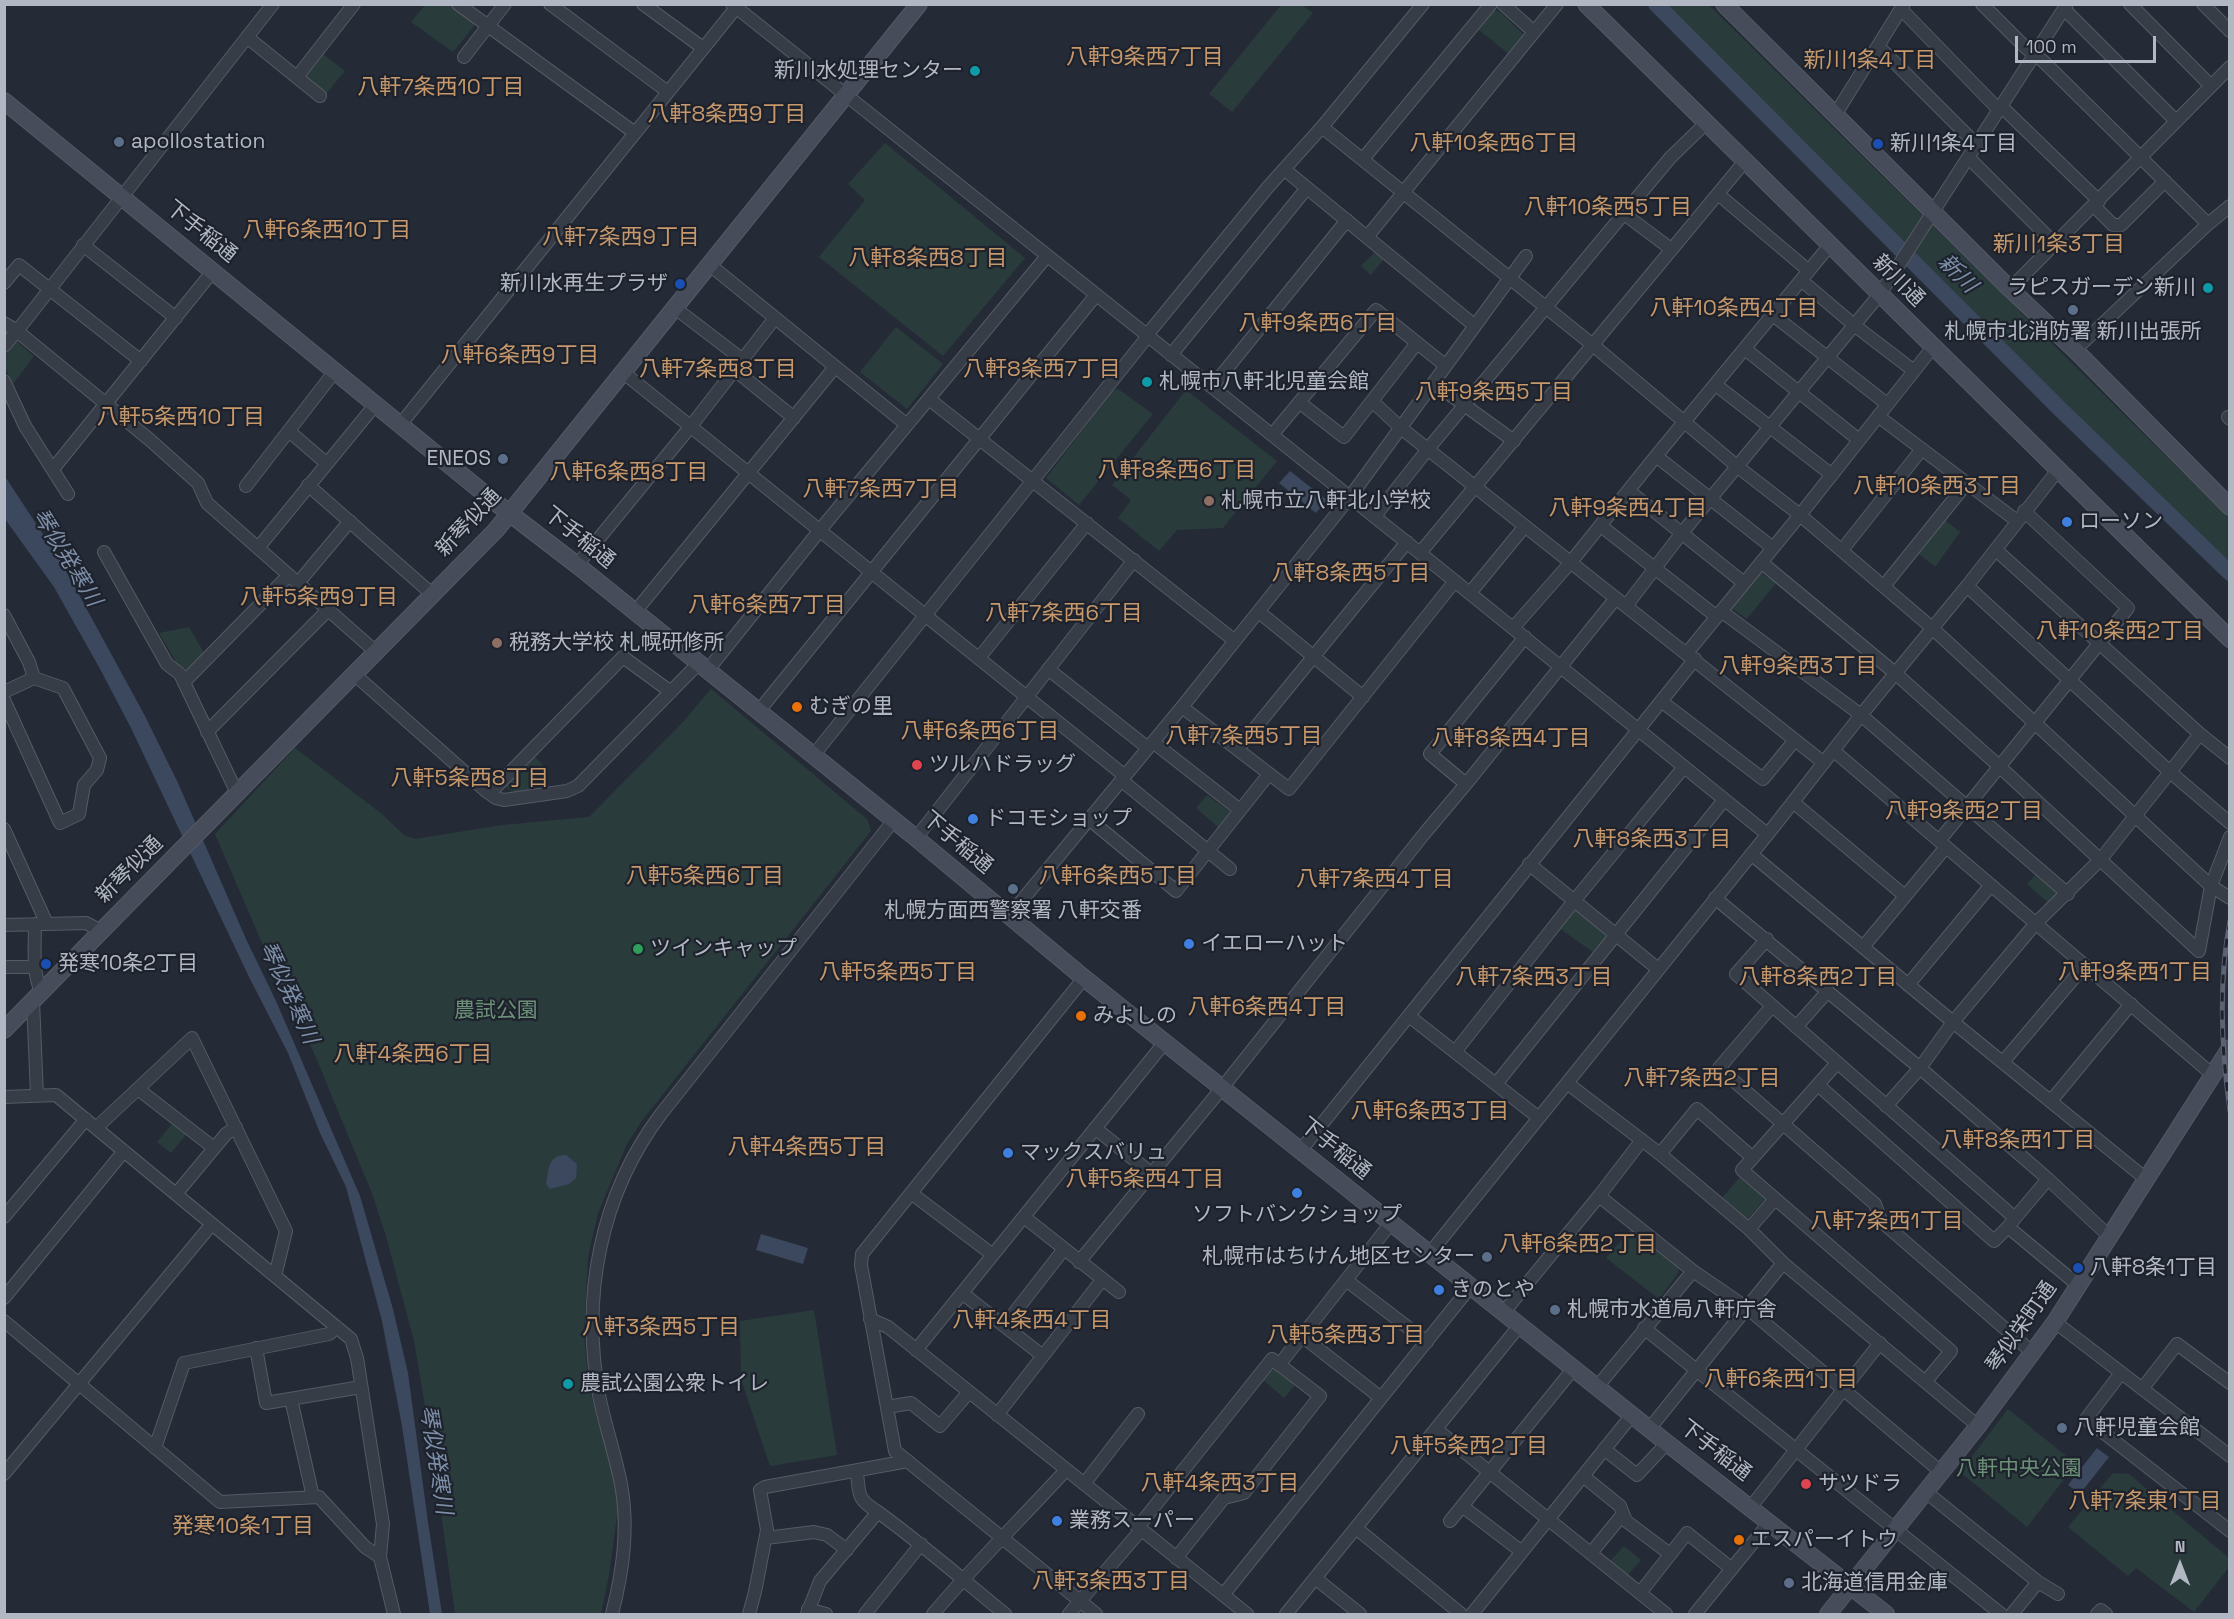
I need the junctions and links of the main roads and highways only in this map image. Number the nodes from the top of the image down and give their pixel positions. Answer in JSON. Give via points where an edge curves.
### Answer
{"nodes":[{"id":1,"x":919,"y":4,"type":"edge"},
{"id":2,"x":1586,"y":4,"type":"edge"},
{"id":3,"x":1732,"y":7,"type":"edge"},
{"id":4,"x":4,"y":101,"type":"edge"},
{"id":5,"x":2229,"y":507,"type":"edge"},
{"id":6,"x":511,"y":512,"type":"junction"},
{"id":7,"x":2229,"y":639,"type":"edge"},
{"id":8,"x":4,"y":1030,"type":"edge"},
{"id":9,"x":2229,"y":1048,"type":"edge"},
{"id":10,"x":1851,"y":1586,"type":"junction"},
{"id":11,"x":1828,"y":1614,"type":"edge"},
{"id":12,"x":1886,"y":1614,"type":"edge"}],
"edges":[{"from":1,"to":6,"type":"main road","name":"新琴似通"},
{"from":2,"to":7,"type":"main road","name":"新川通","via":[[1830,245],[1883,290],[1933,347]]},
{"from":3,"to":5,"type":"main road","via":[[1930,218],[2075,350]]},
{"from":4,"to":6,"type":"main road","name":"下手稲通"},
{"from":6,"to":8,"type":"main road","name":"新琴似通"},
{"from":6,"to":10,"type":"main road","name":"下手稲通","via":[[1084,978]]},
{"from":9,"to":10,"type":"main road","name":"琴似栄町通","via":[[2055,1322]]},
{"from":10,"to":11,"type":"main road","name":"琴似栄町通"},
{"from":10,"to":12,"type":"main road","name":"下手稲通"}]}
